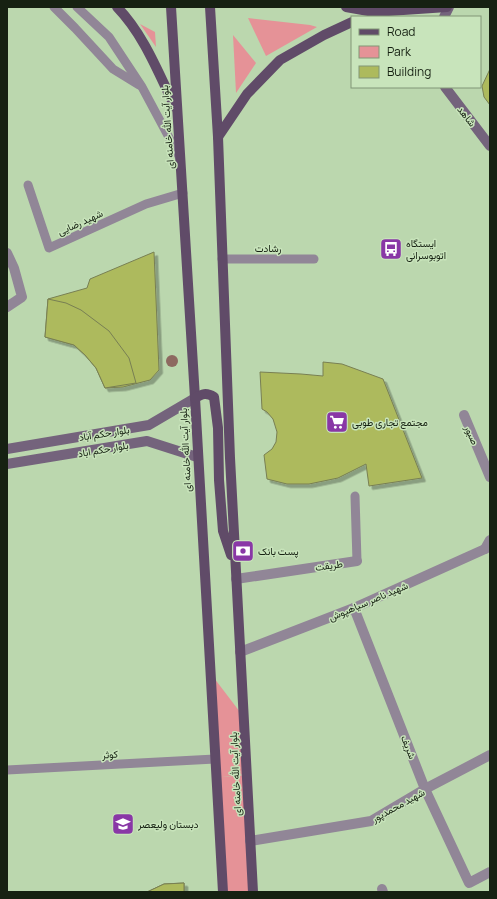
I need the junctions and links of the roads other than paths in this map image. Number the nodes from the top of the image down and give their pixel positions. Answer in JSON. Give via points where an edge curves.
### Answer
{"nodes":[{"id":1,"x":54,"y":7,"type":"edge"},
{"id":2,"x":77,"y":7,"type":"edge"},
{"id":3,"x":117,"y":7,"type":"edge"},
{"id":4,"x":171,"y":7,"type":"edge"},
{"id":5,"x":210,"y":7,"type":"edge"},
{"id":6,"x":346,"y":7,"type":"edge"},
{"id":7,"x":448,"y":7,"type":"edge"},
{"id":8,"x":420,"y":8,"type":"edge"},
{"id":9,"x":376,"y":14,"type":"edge"},
{"id":10,"x":351,"y":22,"type":"edge"},
{"id":11,"x":142,"y":87,"type":"junction"},
{"id":12,"x":446,"y":88,"type":"edge"},
{"id":13,"x":178,"y":113,"type":"junction"},
{"id":14,"x":218,"y":137,"type":"junction"},
{"id":15,"x":490,"y":146,"type":"edge"},
{"id":16,"x":181,"y":159,"type":"junction"},
{"id":17,"x":28,"y":185,"type":"dead end"},
{"id":18,"x":183,"y":193,"type":"junction"},
{"id":19,"x":7,"y":253,"type":"edge"},
{"id":20,"x":222,"y":259,"type":"junction"},
{"id":21,"x":314,"y":259,"type":"dead end"},
{"id":22,"x":7,"y":307,"type":"edge"},
{"id":23,"x":195,"y":398,"type":"junction"},
{"id":24,"x":464,"y":415,"type":"dead end"},
{"id":25,"x":7,"y":448,"type":"edge"},
{"id":26,"x":198,"y":457,"type":"junction"},
{"id":27,"x":7,"y":464,"type":"edge"},
{"id":28,"x":490,"y":477,"type":"edge"},
{"id":29,"x":355,"y":496,"type":"dead end"},
{"id":30,"x":488,"y":549,"type":"edge"},
{"id":31,"x":357,"y":561,"type":"joint"},
{"id":32,"x":236,"y":574,"type":"junction"},
{"id":33,"x":354,"y":608,"type":"junction"},
{"id":34,"x":240,"y":652,"type":"junction"},
{"id":35,"x":490,"y":755,"type":"edge"},
{"id":36,"x":215,"y":759,"type":"junction"},
{"id":37,"x":7,"y":770,"type":"edge"},
{"id":38,"x":425,"y":789,"type":"junction"},
{"id":39,"x":250,"y":841,"type":"junction"},
{"id":40,"x":490,"y":872,"type":"edge"},
{"id":41,"x":223,"y":892,"type":"edge"},
{"id":42,"x":253,"y":892,"type":"edge"}],
"edges":[{"from":1,"to":11,"type":"lane","via":[[113,69]]},
{"from":2,"to":11,"type":"lane","via":[[109,38]]},
{"from":3,"to":13,"type":"main road","via":[[147,49]]},
{"from":4,"to":13,"type":"main road","name":"بلوار آیت الله خامنه ای"},
{"from":5,"to":14,"type":"main road","name":"بلوار آیت الله خامنه ای"},
{"from":6,"to":9,"type":"main road"},
{"from":7,"to":8,"type":"main road"},
{"from":8,"to":9,"type":"main road"},
{"from":10,"to":14,"type":"main road","via":[[280,60],[247,94]]},
{"from":11,"to":16,"type":"lane"},
{"from":12,"to":15,"type":"main road","name":"شاهد"},
{"from":13,"to":16,"type":"main road","name":"بلوار آیت الله خامنه ای"},
{"from":14,"to":20,"type":"main road","name":"بلوار آیت الله خامنه ای"},
{"from":16,"to":18,"type":"main road","name":"بلوار آیت الله خامنه ای"},
{"from":17,"to":18,"type":"lane","name":"شهید رضایی","via":[[49,248],[146,204]]},
{"from":18,"to":23,"type":"main road","name":"بلوار آیت الله خامنه ای"},
{"from":19,"to":22,"type":"street","via":[[22,297]]},
{"from":20,"to":21,"type":"lane","name":"رشادت"},
{"from":20,"to":32,"type":"main road","name":"بلوار آیت الله خامنه ای"},
{"from":23,"to":25,"type":"main road","name":"بلوار حکم آباد","via":[[148,425]]},
{"from":23,"to":26,"type":"main road","name":"بلوار آیت الله خامنه ای"},
{"from":23,"to":32,"type":"main road","via":[[204,393],[214,397],[223,531]]},
{"from":24,"to":28,"type":"street","name":"صبور"},
{"from":26,"to":27,"type":"main road","name":"بلوار حکم اباد","via":[[147,441]]},
{"from":26,"to":36,"type":"main road","name":"بلوار آیت الله خامنه ای"},
{"from":29,"to":31,"type":"lane","name":"طریقت"},
{"from":30,"to":33,"type":"street","name":"شهید ناصر سیاهپوش"},
{"from":31,"to":32,"type":"street","name":"طریقت"},
{"from":32,"to":34,"type":"main road","name":"بلوار آیت الله خامنه ای"},
{"from":33,"to":34,"type":"street","name":"شهید ناصر سیاهپوش"},
{"from":33,"to":38,"type":"street","name":"شریف"},
{"from":34,"to":39,"type":"main road","name":"بلوار آیت الله خامنه ای"},
{"from":35,"to":38,"type":"street","name":"شهید محمدپور"},
{"from":36,"to":37,"type":"lane","name":"کوثر"},
{"from":36,"to":41,"type":"main road","name":"بلوار آیت الله خامنه ای"},
{"from":38,"to":39,"type":"street","name":"شهید محمدپور","via":[[371,821]]},
{"from":38,"to":40,"type":"street","name":"شریف","via":[[469,883]]},
{"from":39,"to":42,"type":"main road","name":"بلوار آیت الله خامنه ای"}]}
